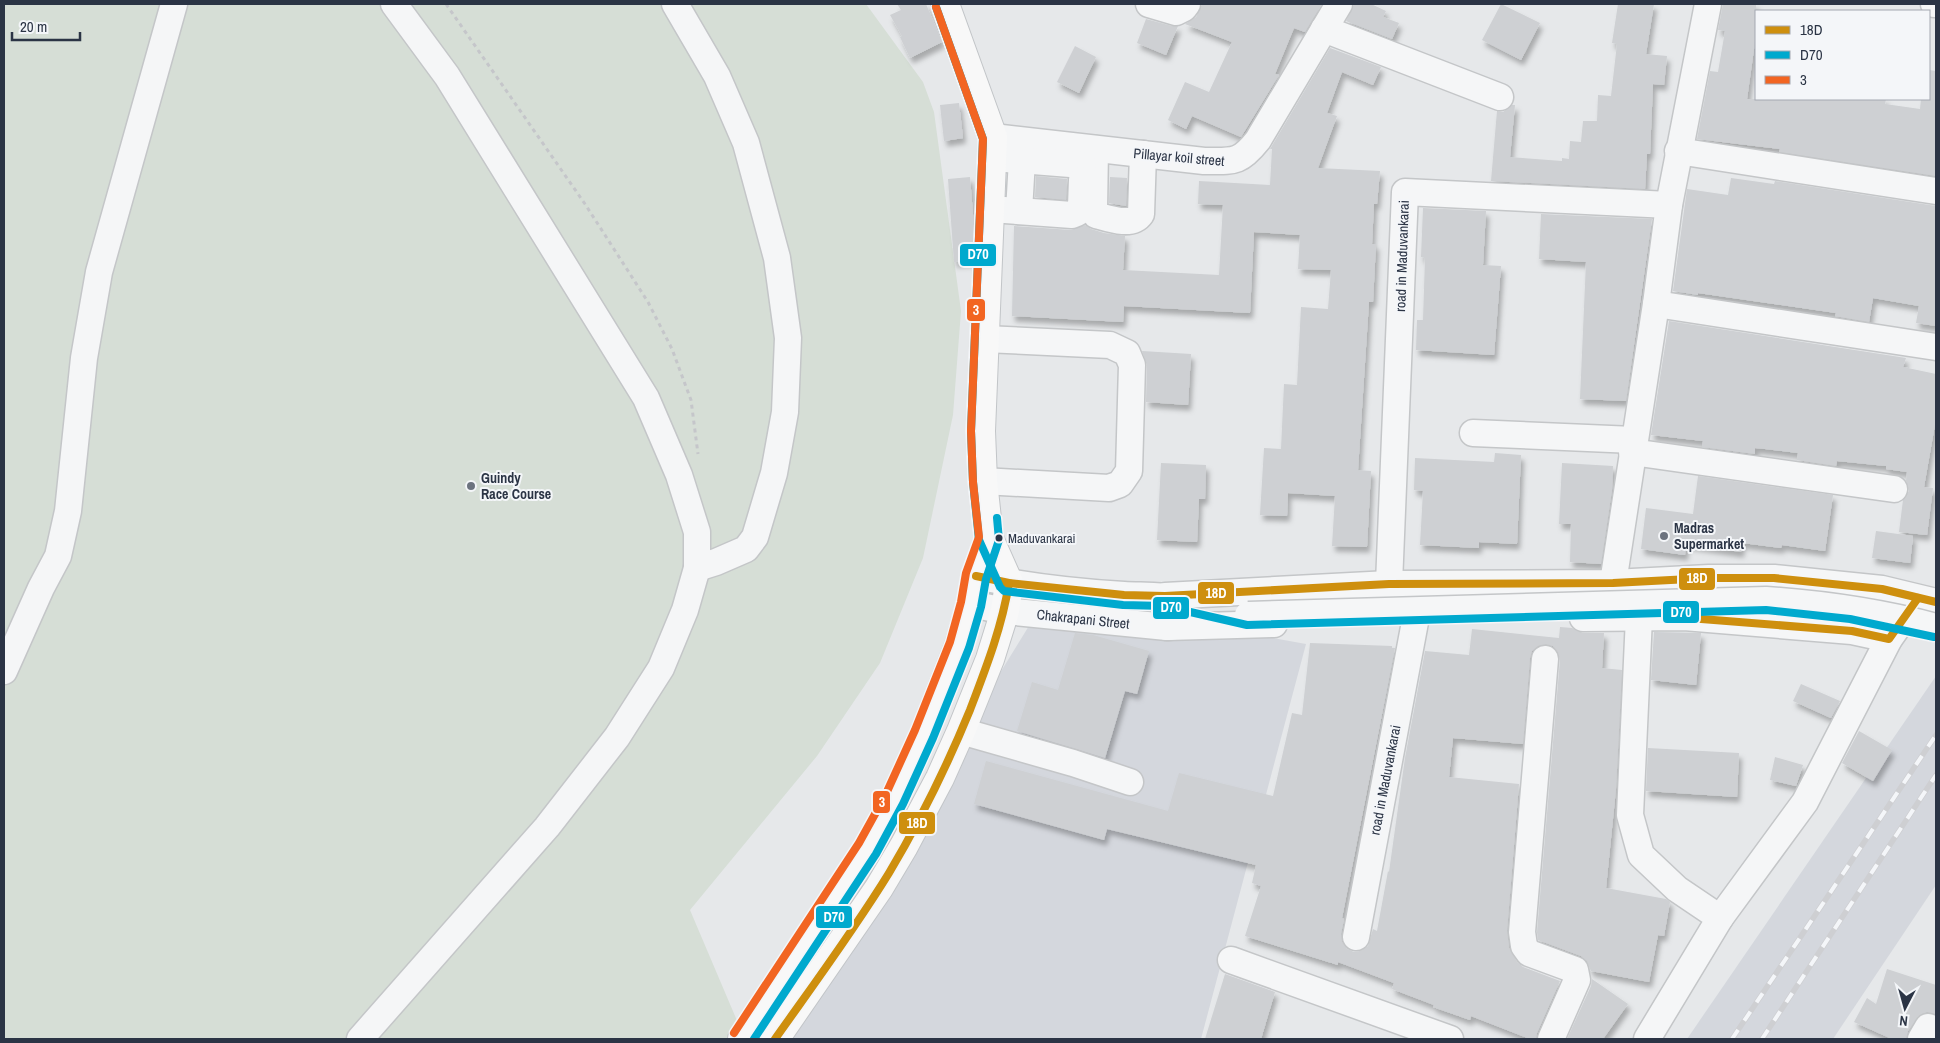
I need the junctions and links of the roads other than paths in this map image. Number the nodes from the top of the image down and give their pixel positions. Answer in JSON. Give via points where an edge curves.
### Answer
{"nodes":[{"id":1,"x":174,"y":4,"type":"edge"},
{"id":2,"x":394,"y":4,"type":"edge"},
{"id":3,"x":675,"y":4,"type":"edge"},
{"id":4,"x":946,"y":4,"type":"edge"},
{"id":5,"x":1148,"y":4,"type":"edge"},
{"id":6,"x":1187,"y":4,"type":"edge"},
{"id":7,"x":1339,"y":4,"type":"edge"},
{"id":8,"x":1708,"y":4,"type":"edge"},
{"id":9,"x":1324,"y":29,"type":"junction"},
{"id":10,"x":1500,"y":97,"type":"dead end"},
{"id":11,"x":993,"y":147,"type":"junction"},
{"id":12,"x":1678,"y":151,"type":"junction"},
{"id":13,"x":1087,"y":154,"type":"junction"},
{"id":14,"x":1143,"y":154,"type":"junction"},
{"id":15,"x":1022,"y":160,"type":"junction"},
{"id":16,"x":1936,"y":191,"type":"edge"},
{"id":17,"x":1669,"y":205,"type":"junction"},
{"id":18,"x":991,"y":209,"type":"junction"},
{"id":19,"x":1020,"y":211,"type":"junction"},
{"id":20,"x":1656,"y":304,"type":"junction"},
{"id":21,"x":985,"y":339,"type":"junction"},
{"id":22,"x":1936,"y":347,"type":"edge"},
{"id":23,"x":1474,"y":433,"type":"dead end"},
{"id":24,"x":1633,"y":446,"type":"junction"},
{"id":25,"x":983,"y":482,"type":"junction"},
{"id":26,"x":1894,"y":489,"type":"dead end"},
{"id":27,"x":989,"y":538,"type":"junction"},
{"id":28,"x":697,"y":568,"type":"junction"},
{"id":29,"x":976,"y":576,"type":"junction"},
{"id":30,"x":1010,"y":583,"type":"junction"},
{"id":31,"x":1613,"y":583,"type":"junction"},
{"id":32,"x":1389,"y":584,"type":"junction"},
{"id":33,"x":1165,"y":596,"type":"junction"},
{"id":34,"x":1927,"y":600,"type":"edge"},
{"id":35,"x":971,"y":604,"type":"junction"},
{"id":36,"x":1005,"y":611,"type":"junction"},
{"id":37,"x":1248,"y":615,"type":"junction"},
{"id":38,"x":1639,"y":617,"type":"junction"},
{"id":39,"x":1415,"y":622,"type":"junction"},
{"id":40,"x":1166,"y":627,"type":"junction"},
{"id":41,"x":1936,"y":627,"type":"edge"},
{"id":42,"x":1889,"y":639,"type":"junction"},
{"id":43,"x":1545,"y":658,"type":"dead end"},
{"id":44,"x":4,"y":671,"type":"edge"},
{"id":45,"x":961,"y":731,"type":"junction"},
{"id":46,"x":1130,"y":782,"type":"dead end"},
{"id":47,"x":1720,"y":918,"type":"junction"},
{"id":48,"x":1356,"y":937,"type":"dead end"},
{"id":49,"x":1231,"y":960,"type":"dead end"},
{"id":50,"x":1936,"y":1030,"type":"edge"},
{"id":51,"x":360,"y":1039,"type":"edge"},
{"id":52,"x":742,"y":1039,"type":"edge"},
{"id":53,"x":775,"y":1039,"type":"edge"},
{"id":54,"x":1450,"y":1039,"type":"edge"},
{"id":55,"x":1551,"y":1039,"type":"edge"},
{"id":56,"x":1648,"y":1039,"type":"edge"},
{"id":57,"x":1921,"y":1039,"type":"edge"}],
"edges":[{"from":1,"to":44,"type":"street","via":[[99,272],[84,358],[68,511],[58,556]]},
{"from":2,"to":28,"type":"street","via":[[446,76],[646,398],[679,475],[697,532]]},
{"from":3,"to":28,"type":"street","via":[[717,76],[746,143],[777,258],[788,338],[785,412],[774,473],[755,537],[746,549]]},
{"from":4,"to":11,"type":"main road"},
{"from":5,"to":6,"type":"street","via":[[1176,12]]},
{"from":7,"to":9,"type":"street","name":"Pillayar koil street"},
{"from":8,"to":12,"type":"street"},
{"from":9,"to":10,"type":"street"},
{"from":9,"to":14,"type":"street","name":"Pillayar koil street","via":[[1246,155],[1231,161],[1204,161]]},
{"from":11,"to":13,"type":"street","name":"Pillayar koil street"},
{"from":11,"to":15,"type":"street"},
{"from":11,"to":18,"type":"main road"},
{"from":12,"to":16,"type":"street"},
{"from":12,"to":17,"type":"street"},
{"from":13,"to":14,"type":"street","name":"Pillayar koil street"},
{"from":13,"to":14,"type":"street","via":[[1096,216],[1132,222],[1141,214]]},
{"from":13,"to":15,"type":"street"},
{"from":13,"to":19,"type":"street","via":[[1081,206],[1077,214]]},
{"from":15,"to":19,"type":"street"},
{"from":17,"to":20,"type":"street"},
{"from":17,"to":32,"type":"street","name":"road in Maduvankarai","via":[[1405,192]]},
{"from":18,"to":19,"type":"street"},
{"from":18,"to":21,"type":"main road"},
{"from":20,"to":22,"type":"street"},
{"from":20,"to":24,"type":"street"},
{"from":21,"to":25,"type":"main road","via":[[981,431]]},
{"from":21,"to":25,"type":"street","via":[[1110,345],[1127,353],[1132,365],[1129,471],[1120,484],[1100,488]]},
{"from":23,"to":24,"type":"street"},
{"from":24,"to":26,"type":"street"},
{"from":24,"to":31,"type":"street"},
{"from":25,"to":27,"type":"main road"},
{"from":27,"to":29,"type":"main road"},
{"from":27,"to":30,"type":"main road"},
{"from":28,"to":51,"type":"street","via":[[686,610],[661,668],[617,737],[547,827]]},
{"from":29,"to":30,"type":"street","name":"Chakrapani Street"},
{"from":29,"to":35,"type":"main road"},
{"from":30,"to":33,"type":"street","name":"Chakrapani Street"},
{"from":30,"to":36,"type":"main road"},
{"from":31,"to":32,"type":"street"},
{"from":31,"to":34,"type":"street","via":[[1774,578],[1882,589]]},
{"from":32,"to":33,"type":"street"},
{"from":33,"to":37,"type":"street","name":"Chakrapani Street"},
{"from":34,"to":42,"type":"street"},
{"from":35,"to":36,"type":"street","name":"Chakrapani Street"},
{"from":35,"to":52,"type":"main road","via":[[959,645],[894,800],[868,848]]},
{"from":36,"to":40,"type":"street","name":"Chakrapani Street"},
{"from":36,"to":45,"type":"main road"},
{"from":37,"to":40,"type":"street","name":"Chakrapani Street"},
{"from":37,"to":41,"type":"street","bridge":true,"via":[[1766,600],[1824,604]]},
{"from":38,"to":39,"type":"street"},
{"from":38,"to":42,"type":"street","via":[[1684,617],[1808,627]]},
{"from":38,"to":47,"type":"street","via":[[1630,816],[1641,855],[1677,889]]},
{"from":39,"to":40,"type":"street"},
{"from":39,"to":48,"type":"street","name":"road in Maduvankarai"},
{"from":42,"to":47,"type":"street","via":[[1805,802]]},
{"from":43,"to":55,"type":"street","via":[[1522,932],[1524,946],[1529,953],[1575,970],[1577,980]]},
{"from":45,"to":46,"type":"street"},
{"from":45,"to":53,"type":"main road","via":[[940,778],[879,888]]},
{"from":47,"to":56,"type":"street"},
{"from":49,"to":54,"type":"street"},
{"from":50,"to":57,"type":"street","via":[[1928,1027]]}]}
